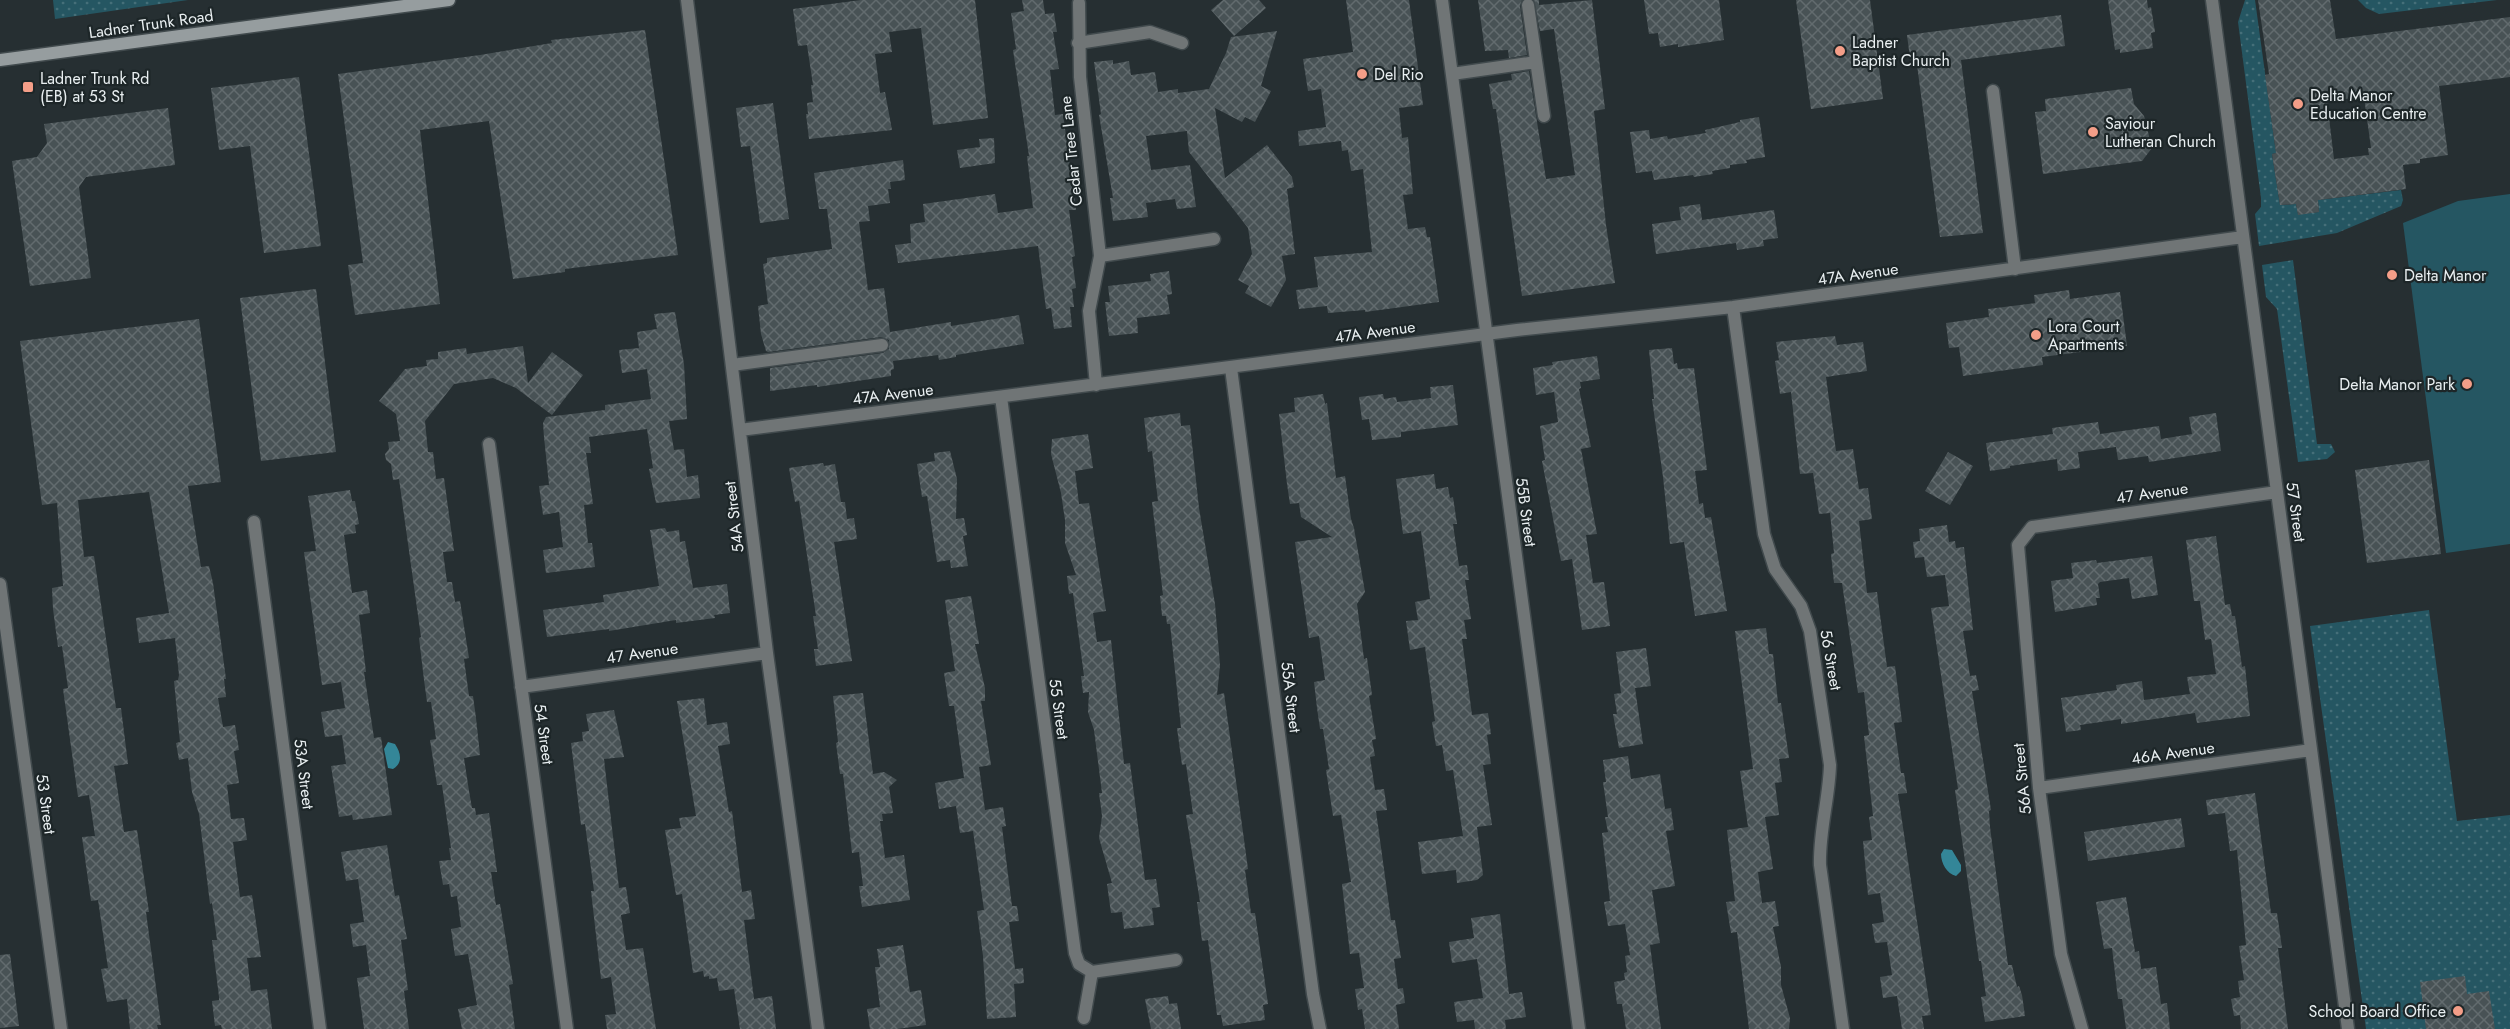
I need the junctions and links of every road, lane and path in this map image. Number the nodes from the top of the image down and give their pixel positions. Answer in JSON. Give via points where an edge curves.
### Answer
{"nodes":[{"id":1,"x":449,"y":0,"type":"edge"},
{"id":2,"x":687,"y":0,"type":"edge"},
{"id":3,"x":1442,"y":0,"type":"edge"},
{"id":4,"x":2212,"y":0,"type":"edge"},
{"id":5,"x":1079,"y":3,"type":"dead end"},
{"id":6,"x":1528,"y":5,"type":"dead end"},
{"id":7,"x":1078,"y":43,"type":"junction"},
{"id":8,"x":1182,"y":43,"type":"dead end"},
{"id":9,"x":0,"y":60,"type":"edge"},
{"id":10,"x":1536,"y":62,"type":"junction"},
{"id":11,"x":1452,"y":74,"type":"junction"},
{"id":12,"x":1993,"y":91,"type":"dead end"},
{"id":13,"x":1544,"y":116,"type":"dead end"},
{"id":14,"x":2243,"y":237,"type":"junction"},
{"id":15,"x":1214,"y":239,"type":"dead end"},
{"id":16,"x":1100,"y":255,"type":"junction"},
{"id":17,"x":2014,"y":269,"type":"junction"},
{"id":18,"x":1733,"y":307,"type":"junction"},
{"id":19,"x":1485,"y":335,"type":"junction"},
{"id":20,"x":882,"y":345,"type":"dead end"},
{"id":21,"x":732,"y":365,"type":"junction"},
{"id":22,"x":1231,"y":368,"type":"junction"},
{"id":23,"x":1096,"y":385,"type":"junction"},
{"id":24,"x":1000,"y":398,"type":"junction"},
{"id":25,"x":740,"y":430,"type":"junction"},
{"id":26,"x":489,"y":444,"type":"dead end"},
{"id":27,"x":2277,"y":492,"type":"junction"},
{"id":28,"x":254,"y":522,"type":"dead end"},
{"id":29,"x":2032,"y":527,"type":"joint"},
{"id":30,"x":0,"y":584,"type":"edge"},
{"id":31,"x":767,"y":653,"type":"junction"},
{"id":32,"x":521,"y":687,"type":"junction"},
{"id":33,"x":2311,"y":750,"type":"junction"},
{"id":34,"x":2039,"y":788,"type":"junction"},
{"id":35,"x":1176,"y":960,"type":"dead end"},
{"id":36,"x":1092,"y":972,"type":"junction"},
{"id":37,"x":1084,"y":1018,"type":"dead end"},
{"id":38,"x":61,"y":1029,"type":"edge"},
{"id":39,"x":320,"y":1029,"type":"edge"},
{"id":40,"x":567,"y":1029,"type":"edge"},
{"id":41,"x":818,"y":1029,"type":"edge"},
{"id":42,"x":1320,"y":1029,"type":"edge"},
{"id":43,"x":1579,"y":1029,"type":"edge"},
{"id":44,"x":1842,"y":1029,"type":"edge"},
{"id":45,"x":2082,"y":1029,"type":"edge"},
{"id":46,"x":2348,"y":1029,"type":"edge"}],
"edges":[{"from":1,"to":9,"type":"main road","name":"Ladner Trunk Road"},
{"from":2,"to":21,"type":"street","name":"54A Street"},
{"from":3,"to":11,"type":"street","name":"55B Street"},
{"from":4,"to":14,"type":"street","name":"57 Street"},
{"from":5,"to":7,"type":"street","name":"Cedar Tree Lane"},
{"from":6,"to":10,"type":"street"},
{"from":7,"to":8,"type":"street","via":[[1150,32]]},
{"from":7,"to":16,"type":"street","name":"Cedar Tree Lane"},
{"from":10,"to":11,"type":"street"},
{"from":10,"to":13,"type":"street"},
{"from":11,"to":19,"type":"street","name":"55B Street"},
{"from":12,"to":17,"type":"street"},
{"from":14,"to":17,"type":"street","name":"47A Avenue"},
{"from":14,"to":27,"type":"street","name":"57 Street"},
{"from":15,"to":16,"type":"street"},
{"from":16,"to":23,"type":"street","name":"Cedar Tree Lane","via":[[1089,311]]},
{"from":17,"to":18,"type":"street","name":"47A Avenue"},
{"from":18,"to":19,"type":"street","name":"47A Avenue"},
{"from":18,"to":44,"type":"street","name":"56 Street","via":[[1764,534],[1775,569],[1806,616],[1814,644],[1830,765],[1820,865]]},
{"from":19,"to":22,"type":"street","name":"47A Avenue"},
{"from":19,"to":43,"type":"street","name":"55B Street"},
{"from":20,"to":21,"type":"street"},
{"from":21,"to":25,"type":"street","name":"54A Street"},
{"from":22,"to":23,"type":"street","name":"47A Avenue"},
{"from":22,"to":42,"type":"street","name":"55A Street"},
{"from":23,"to":24,"type":"street","name":"47A Avenue"},
{"from":24,"to":25,"type":"street","name":"47A Avenue"},
{"from":24,"to":36,"type":"street","name":"55 Street","via":[[1075,953],[1079,964]]},
{"from":25,"to":31,"type":"street","name":"54A Street"},
{"from":26,"to":32,"type":"street","name":"54 Street"},
{"from":27,"to":29,"type":"street","name":"47 Avenue"},
{"from":27,"to":33,"type":"street","name":"57 Street"},
{"from":28,"to":39,"type":"street","name":"53A Street"},
{"from":29,"to":34,"type":"street","name":"56A Street","via":[[2018,545]]},
{"from":30,"to":38,"type":"street","name":"53 Street"},
{"from":31,"to":32,"type":"street","name":"47 Avenue"},
{"from":31,"to":41,"type":"street","name":"54A Street"},
{"from":32,"to":40,"type":"street","name":"54 Street"},
{"from":33,"to":34,"type":"street","name":"46A Avenue"},
{"from":33,"to":46,"type":"street","name":"57 Street"},
{"from":34,"to":45,"type":"street","name":"56A Street","via":[[2061,954]]},
{"from":35,"to":36,"type":"street"},
{"from":36,"to":37,"type":"street"}]}
